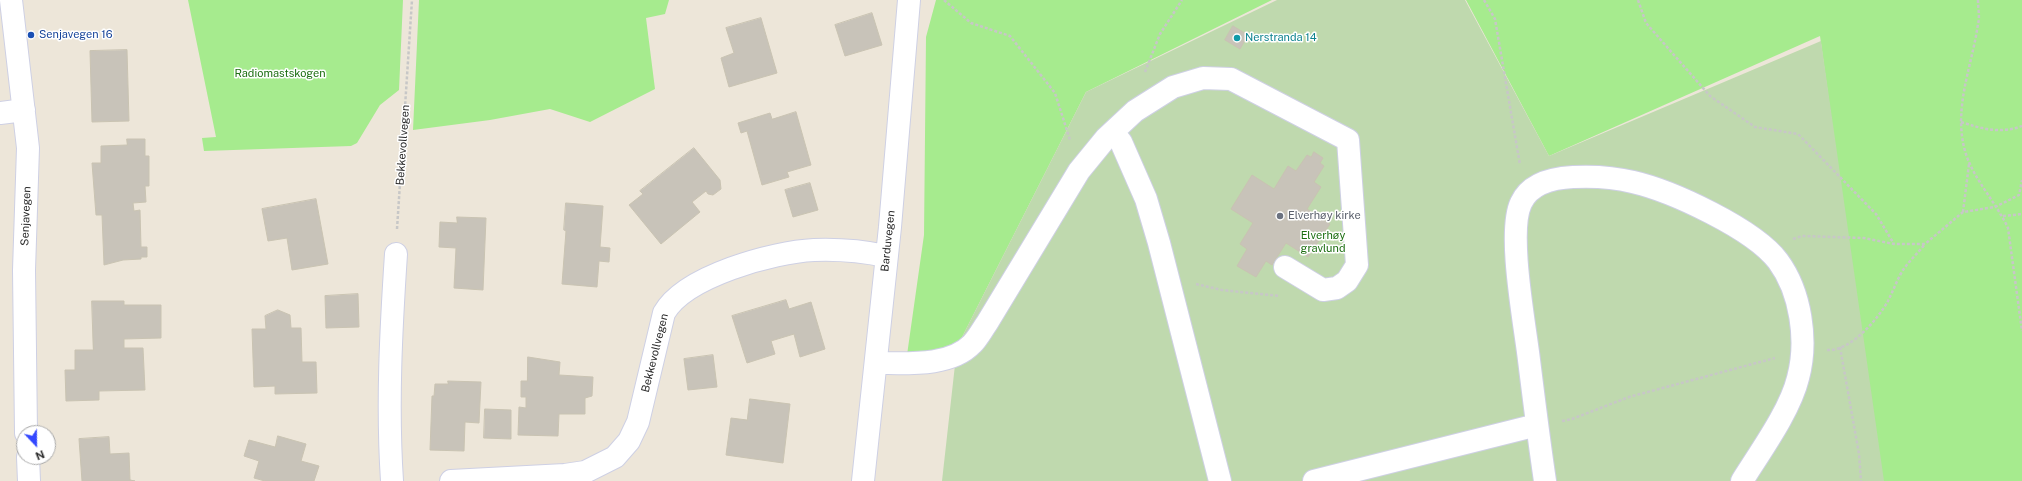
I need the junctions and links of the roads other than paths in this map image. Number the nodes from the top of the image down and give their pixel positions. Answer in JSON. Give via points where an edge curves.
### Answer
{"nodes":[{"id":1,"x":11,"y":0,"type":"edge"},
{"id":2,"x":909,"y":0,"type":"edge"},
{"id":3,"x":24,"y":110,"type":"junction"},
{"id":4,"x":0,"y":113,"type":"edge"},
{"id":5,"x":1113,"y":132,"type":"junction"},
{"id":6,"x":396,"y":254,"type":"road end"},
{"id":7,"x":886,"y":256,"type":"junction"},
{"id":8,"x":1285,"y":266,"type":"dead end"},
{"id":9,"x":876,"y":363,"type":"junction"},
{"id":10,"x":26,"y":425,"type":"edge"},
{"id":11,"x":1537,"y":425,"type":"junction"},
{"id":12,"x":28,"y":465,"type":"edge"},
{"id":13,"x":29,"y":481,"type":"edge"},
{"id":14,"x":392,"y":481,"type":"edge"},
{"id":15,"x":451,"y":481,"type":"edge"},
{"id":16,"x":863,"y":481,"type":"edge"},
{"id":17,"x":1220,"y":481,"type":"edge"},
{"id":18,"x":1314,"y":481,"type":"edge"},
{"id":19,"x":1545,"y":481,"type":"edge"},
{"id":20,"x":1742,"y":481,"type":"edge"}],
"edges":[{"from":1,"to":3,"type":"street","name":"Senjavegen"},
{"from":2,"to":7,"type":"street","name":"Barduvegen"},
{"from":3,"to":4,"type":"street"},
{"from":3,"to":10,"type":"street","name":"Senjavegen","via":[[28,148],[24,270]]},
{"from":5,"to":8,"type":"street","via":[[1135,111],[1173,87],[1203,78],[1231,79],[1348,140],[1357,265],[1347,281],[1337,288],[1323,290]]},
{"from":5,"to":9,"type":"street","via":[[1079,171],[987,324],[972,344],[953,357],[933,361]]},
{"from":5,"to":17,"type":"street","via":[[1121,142],[1146,199]]},
{"from":6,"to":14,"type":"street","via":[[390,376],[389,434]]},
{"from":7,"to":9,"type":"street","name":"Barduvegen"},
{"from":7,"to":15,"type":"street","name":"Bekkevollvegen","via":[[858,251],[792,252],[749,263],[700,282],[676,298],[664,313],[638,422],[629,441],[615,457],[585,472],[565,475]]},
{"from":9,"to":16,"type":"street","name":"Barduvegen"},
{"from":11,"to":18,"type":"street"},
{"from":11,"to":19,"type":"street"},
{"from":11,"to":20,"type":"street","via":[[1516,242],[1518,209],[1526,195],[1539,185],[1564,178],[1591,176],[1632,181],[1702,210],[1757,241],[1777,260],[1795,294],[1800,318],[1800,370],[1794,391]]},
{"from":12,"to":13,"type":"street"}]}
